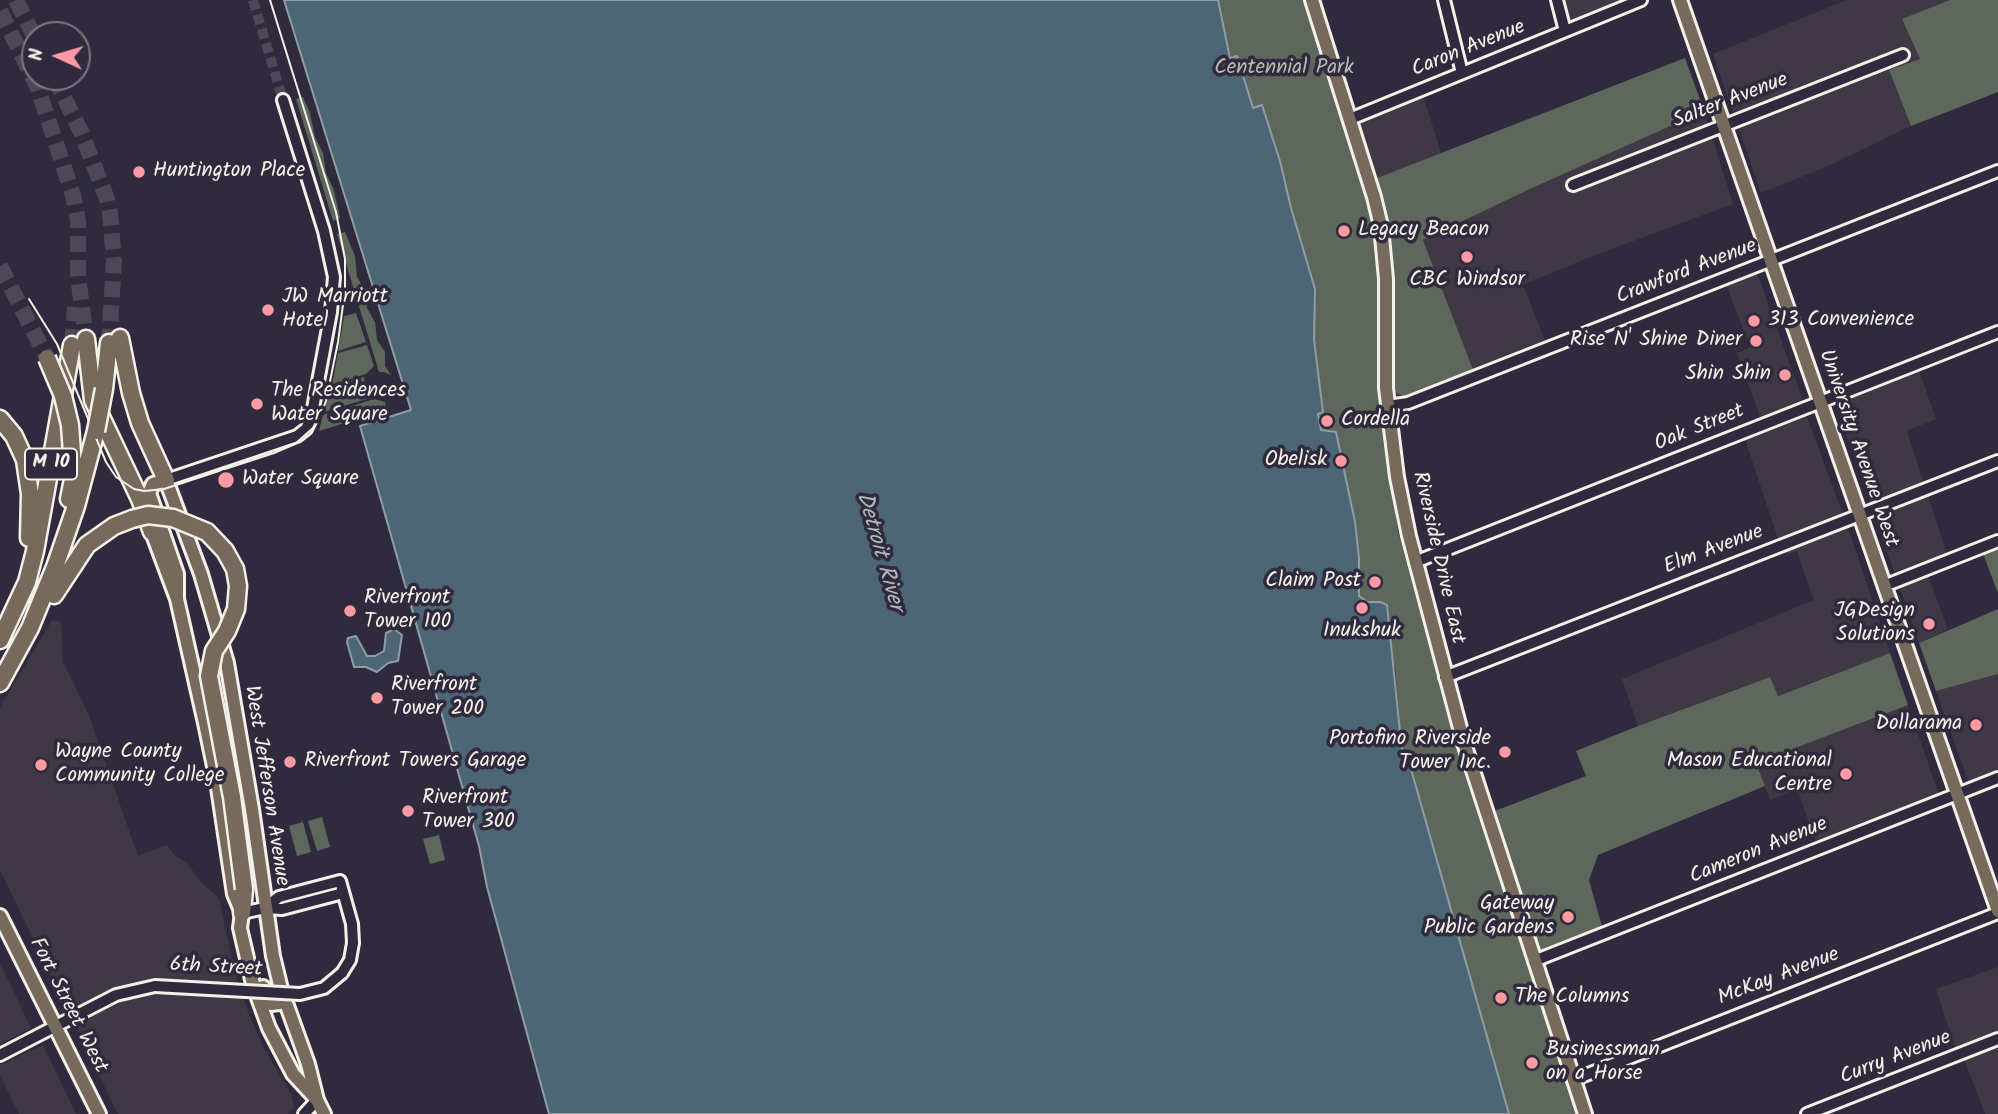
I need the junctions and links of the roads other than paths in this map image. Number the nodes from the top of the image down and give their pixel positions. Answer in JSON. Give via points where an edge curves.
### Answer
{"nodes":[{"id":1,"x":1312,"y":0,"type":"edge"},
{"id":2,"x":1444,"y":0,"type":"edge"},
{"id":3,"x":1557,"y":0,"type":"edge"},
{"id":4,"x":1641,"y":0,"type":"edge"},
{"id":5,"x":1680,"y":0,"type":"edge"},
{"id":6,"x":1565,"y":31,"type":"junction"},
{"id":7,"x":1903,"y":55,"type":"dead end"},
{"id":8,"x":1462,"y":74,"type":"junction"},
{"id":9,"x":283,"y":100,"type":"tunnel mouth"},
{"id":10,"x":1350,"y":119,"type":"junction"},
{"id":11,"x":1724,"y":126,"type":"junction"},
{"id":12,"x":1998,"y":171,"type":"edge"},
{"id":13,"x":1573,"y":185,"type":"dead end"},
{"id":14,"x":1771,"y":261,"type":"junction"},
{"id":15,"x":1998,"y":332,"type":"edge"},
{"id":16,"x":47,"y":358,"type":"tunnel mouth"},
{"id":17,"x":1820,"y":402,"type":"junction"},
{"id":18,"x":1388,"y":406,"type":"junction"},
{"id":19,"x":0,"y":419,"type":"edge"},
{"id":20,"x":1998,"y":461,"type":"edge"},
{"id":21,"x":166,"y":480,"type":"junction"},
{"id":22,"x":1860,"y":514,"type":"junction"},
{"id":23,"x":152,"y":532,"type":"joint"},
{"id":24,"x":1998,"y":541,"type":"edge"},
{"id":25,"x":1415,"y":562,"type":"junction"},
{"id":26,"x":27,"y":582,"type":"junction"},
{"id":27,"x":1884,"y":586,"type":"junction"},
{"id":28,"x":177,"y":598,"type":"junction"},
{"id":29,"x":30,"y":628,"type":"junction"},
{"id":30,"x":0,"y":640,"type":"edge"},
{"id":31,"x":13,"y":659,"type":"junction"},
{"id":32,"x":1445,"y":677,"type":"junction"},
{"id":33,"x":0,"y":682,"type":"edge"},
{"id":34,"x":1998,"y":778,"type":"edge"},
{"id":35,"x":1957,"y":794,"type":"junction"},
{"id":36,"x":343,"y":893,"type":"junction"},
{"id":37,"x":265,"y":908,"type":"junction"},
{"id":38,"x":1998,"y":912,"type":"edge"},
{"id":39,"x":242,"y":913,"type":"junction"},
{"id":40,"x":0,"y":916,"type":"edge"},
{"id":41,"x":242,"y":938,"type":"junction"},
{"id":42,"x":1534,"y":961,"type":"junction"},
{"id":43,"x":281,"y":989,"type":"junction"},
{"id":44,"x":55,"y":1026,"type":"junction"},
{"id":45,"x":1998,"y":1040,"type":"edge"},
{"id":46,"x":0,"y":1055,"type":"edge"},
{"id":47,"x":1573,"y":1080,"type":"junction"},
{"id":48,"x":317,"y":1100,"type":"junction"},
{"id":49,"x":99,"y":1114,"type":"edge"},
{"id":50,"x":304,"y":1114,"type":"edge"},
{"id":51,"x":324,"y":1114,"type":"edge"},
{"id":52,"x":1585,"y":1114,"type":"edge"},
{"id":53,"x":1807,"y":1114,"type":"edge"}],
"edges":[{"from":1,"to":10,"type":"main road","name":"Riverside Drive East"},
{"from":2,"to":8,"type":"street"},
{"from":3,"to":6,"type":"street"},
{"from":4,"to":6,"type":"street","name":"Caron Avenue"},
{"from":5,"to":11,"type":"main road","name":"University Avenue West"},
{"from":6,"to":8,"type":"street","name":"Caron Avenue"},
{"from":7,"to":11,"type":"street","name":"Salter Avenue"},
{"from":8,"to":10,"type":"street","name":"Caron Avenue"},
{"from":9,"to":21,"type":"street","via":[[334,277],[312,413],[306,429],[295,437]]},
{"from":10,"to":18,"type":"main road","name":"Riverside Drive East","via":[[1381,226]]},
{"from":11,"to":13,"type":"street","name":"Salter Avenue"},
{"from":11,"to":14,"type":"main road","name":"University Avenue West"},
{"from":12,"to":14,"type":"street","name":"Crawford Avenue"},
{"from":14,"to":17,"type":"main road","name":"University Avenue West"},
{"from":14,"to":18,"type":"street","name":"Crawford Avenue","via":[[1408,403]]},
{"from":15,"to":17,"type":"street","name":"Oak Street"},
{"from":16,"to":31,"type":"highway","bridge":true,"via":[[70,425],[73,479],[68,509]]},
{"from":17,"to":22,"type":"main road","name":"University Avenue West"},
{"from":17,"to":25,"type":"street","name":"Oak Street"},
{"from":18,"to":25,"type":"main road","name":"Riverside Drive East"},
{"from":19,"to":26,"type":"highway","via":[[25,460],[31,514]]},
{"from":20,"to":22,"type":"street","name":"Elm Avenue"},
{"from":21,"to":28,"type":"main road","via":[[153,484],[149,493],[177,574]]},
{"from":21,"to":29,"type":"highway","number":"M 10","bridge":true,"via":[[140,423],[115,341],[69,527]]},
{"from":21,"to":37,"type":"main road","name":"West Jefferson Avenue","via":[[227,663]]},
{"from":22,"to":27,"type":"main road","name":"University Avenue West"},
{"from":22,"to":32,"type":"street","name":"Elm Avenue"},
{"from":23,"to":26,"type":"highway","number":"M 10","via":[[93,400],[79,342]]},
{"from":23,"to":28,"type":"main road","name":"West Jefferson Avenue"},
{"from":24,"to":27,"type":"street"},
{"from":25,"to":32,"type":"main road","name":"Riverside Drive East"},
{"from":26,"to":30,"type":"highway","number":"M 10"},
{"from":27,"to":35,"type":"main road","name":"University Avenue West"},
{"from":28,"to":39,"type":"main road","name":"West Jefferson Avenue","via":[[217,781],[234,894]]},
{"from":29,"to":31,"type":"highway","number":"M 10"},
{"from":29,"to":39,"type":"highway","bridge":true,"via":[[87,545],[114,526],[148,515],[173,518],[207,532],[225,551],[235,569],[236,609],[214,651],[209,676],[232,797],[244,889]]},
{"from":31,"to":33,"type":"highway","number":"M 10"},
{"from":32,"to":42,"type":"main road","name":"Riverside Drive East"},
{"from":34,"to":35,"type":"street","name":"Cameron Avenue"},
{"from":35,"to":38,"type":"main road","name":"University Avenue West"},
{"from":35,"to":42,"type":"street","name":"Cameron Avenue"},
{"from":36,"to":37,"type":"street","via":[[282,909]]},
{"from":36,"to":37,"type":"street","name":"6th Street","via":[[340,881],[279,897]]},
{"from":36,"to":44,"type":"street","name":"6th Street","bridge":true,"via":[[353,943],[342,973],[324,988],[300,994],[155,986],[116,995]]},
{"from":37,"to":39,"type":"street"},
{"from":37,"to":43,"type":"main road","name":"West Jefferson Avenue"},
{"from":38,"to":47,"type":"street","name":"McKay Avenue"},
{"from":39,"to":41,"type":"main road","name":"West Jefferson Avenue"},
{"from":40,"to":44,"type":"main road","name":"Fort Street West"},
{"from":41,"to":43,"type":"main road","via":[[271,1004],[279,1003]]},
{"from":41,"to":48,"type":"main road","name":"West Jefferson Avenue","via":[[269,1028],[293,1074]]},
{"from":42,"to":47,"type":"main road","name":"Riverside Drive East"},
{"from":43,"to":48,"type":"main road","name":"West Jefferson Avenue"},
{"from":44,"to":46,"type":"street","name":"6th Street"},
{"from":44,"to":49,"type":"main road","name":"Fort Street West"},
{"from":45,"to":53,"type":"street","name":"Curry Avenue"},
{"from":47,"to":52,"type":"main road","name":"Riverside Drive East"},
{"from":48,"to":50,"type":"street"},
{"from":48,"to":51,"type":"main road","name":"West Jefferson Avenue"}]}
